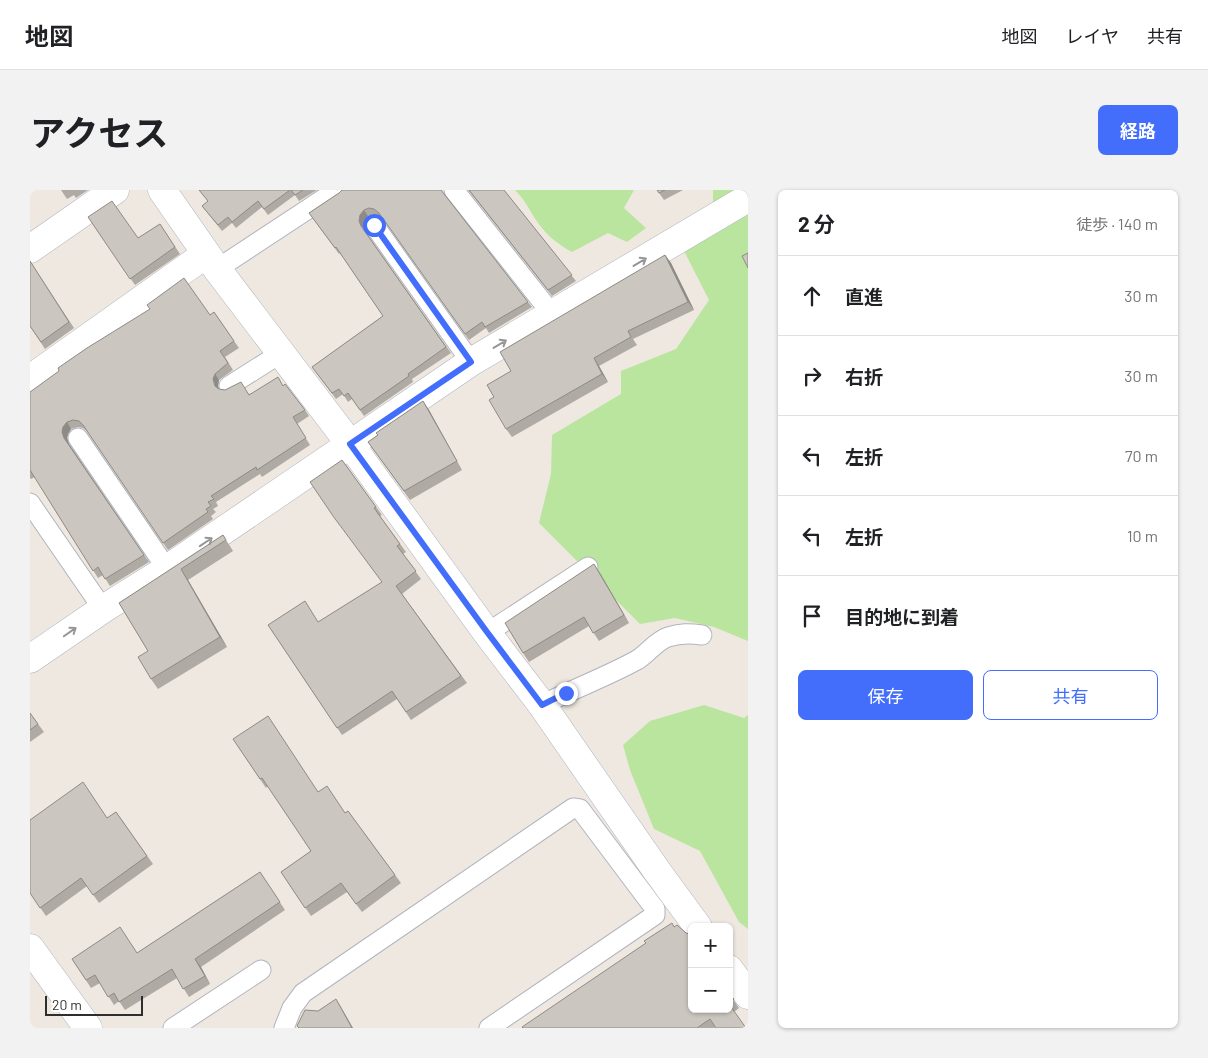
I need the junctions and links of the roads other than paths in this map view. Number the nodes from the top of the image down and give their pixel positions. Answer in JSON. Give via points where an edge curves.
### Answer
{"nodes":[{"id":1,"x":115,"y":190,"type":"edge"},
{"id":2,"x":162,"y":190,"type":"edge"},
{"id":3,"x":338,"y":190,"type":"edge"},
{"id":4,"x":454,"y":190,"type":"edge"},
{"id":5,"x":748,"y":198,"type":"edge"},
{"id":6,"x":374,"y":225,"type":"dead end"},
{"id":7,"x":30,"y":249,"type":"edge"},
{"id":8,"x":212,"y":261,"type":"junction"},
{"id":9,"x":552,"y":314,"type":"junction"},
{"id":10,"x":281,"y":353,"type":"junction"},
{"id":11,"x":471,"y":362,"type":"junction"},
{"id":12,"x":30,"y":379,"type":"edge"},
{"id":13,"x":229,"y":386,"type":"edge"},
{"id":14,"x":78,"y":438,"type":"dead end"},
{"id":15,"x":350,"y":444,"type":"junction"},
{"id":16,"x":30,"y":502,"type":"edge"},
{"id":17,"x":588,"y":567,"type":"edge"},
{"id":18,"x":167,"y":569,"type":"junction"},
{"id":19,"x":103,"y":609,"type":"junction"},
{"id":20,"x":487,"y":632,"type":"junction"},
{"id":21,"x":702,"y":634,"type":"dead end"},
{"id":22,"x":30,"y":659,"type":"edge"},
{"id":23,"x":542,"y":705,"type":"junction"},
{"id":24,"x":695,"y":923,"type":"edge"},
{"id":25,"x":30,"y":948,"type":"edge"},
{"id":26,"x":261,"y":970,"type":"dead end"},
{"id":27,"x":733,"y":974,"type":"edge"},
{"id":28,"x":748,"y":995,"type":"edge"},
{"id":29,"x":88,"y":1028,"type":"edge"},
{"id":30,"x":173,"y":1028,"type":"edge"},
{"id":31,"x":284,"y":1028,"type":"edge"},
{"id":32,"x":489,"y":1028,"type":"edge"}],
"edges":[{"from":1,"to":7,"type":"street"},
{"from":2,"to":8,"type":"street"},
{"from":3,"to":8,"type":"lane"},
{"from":4,"to":9,"type":"lane"},
{"from":9,"to":5,"type":"street","one_way":true},
{"from":6,"to":11,"type":"lane"},
{"from":8,"to":10,"type":"street"},
{"from":8,"to":12,"type":"street"},
{"from":11,"to":9,"type":"street","one_way":true},
{"from":10,"to":13,"type":"lane"},
{"from":10,"to":15,"type":"street"},
{"from":11,"to":15,"type":"street"},
{"from":14,"to":18,"type":"lane"},
{"from":18,"to":15,"type":"street","one_way":true},
{"from":15,"to":20,"type":"street"},
{"from":16,"to":19,"type":"lane"},
{"from":17,"to":20,"type":"lane"},
{"from":18,"to":19,"type":"street"},
{"from":22,"to":19,"type":"street","one_way":true},
{"from":20,"to":23,"type":"street"},
{"from":21,"to":23,"type":"lane","via":[[684,632],[665,638],[639,659]]},
{"from":23,"to":24,"type":"street"},
{"from":25,"to":29,"type":"street"},
{"from":26,"to":30,"type":"lane"},
{"from":27,"to":28,"type":"street"},
{"from":31,"to":32,"type":"lane","via":[[292,1008],[303,993],[573,808],[580,809],[655,909],[655,915]]}]}
